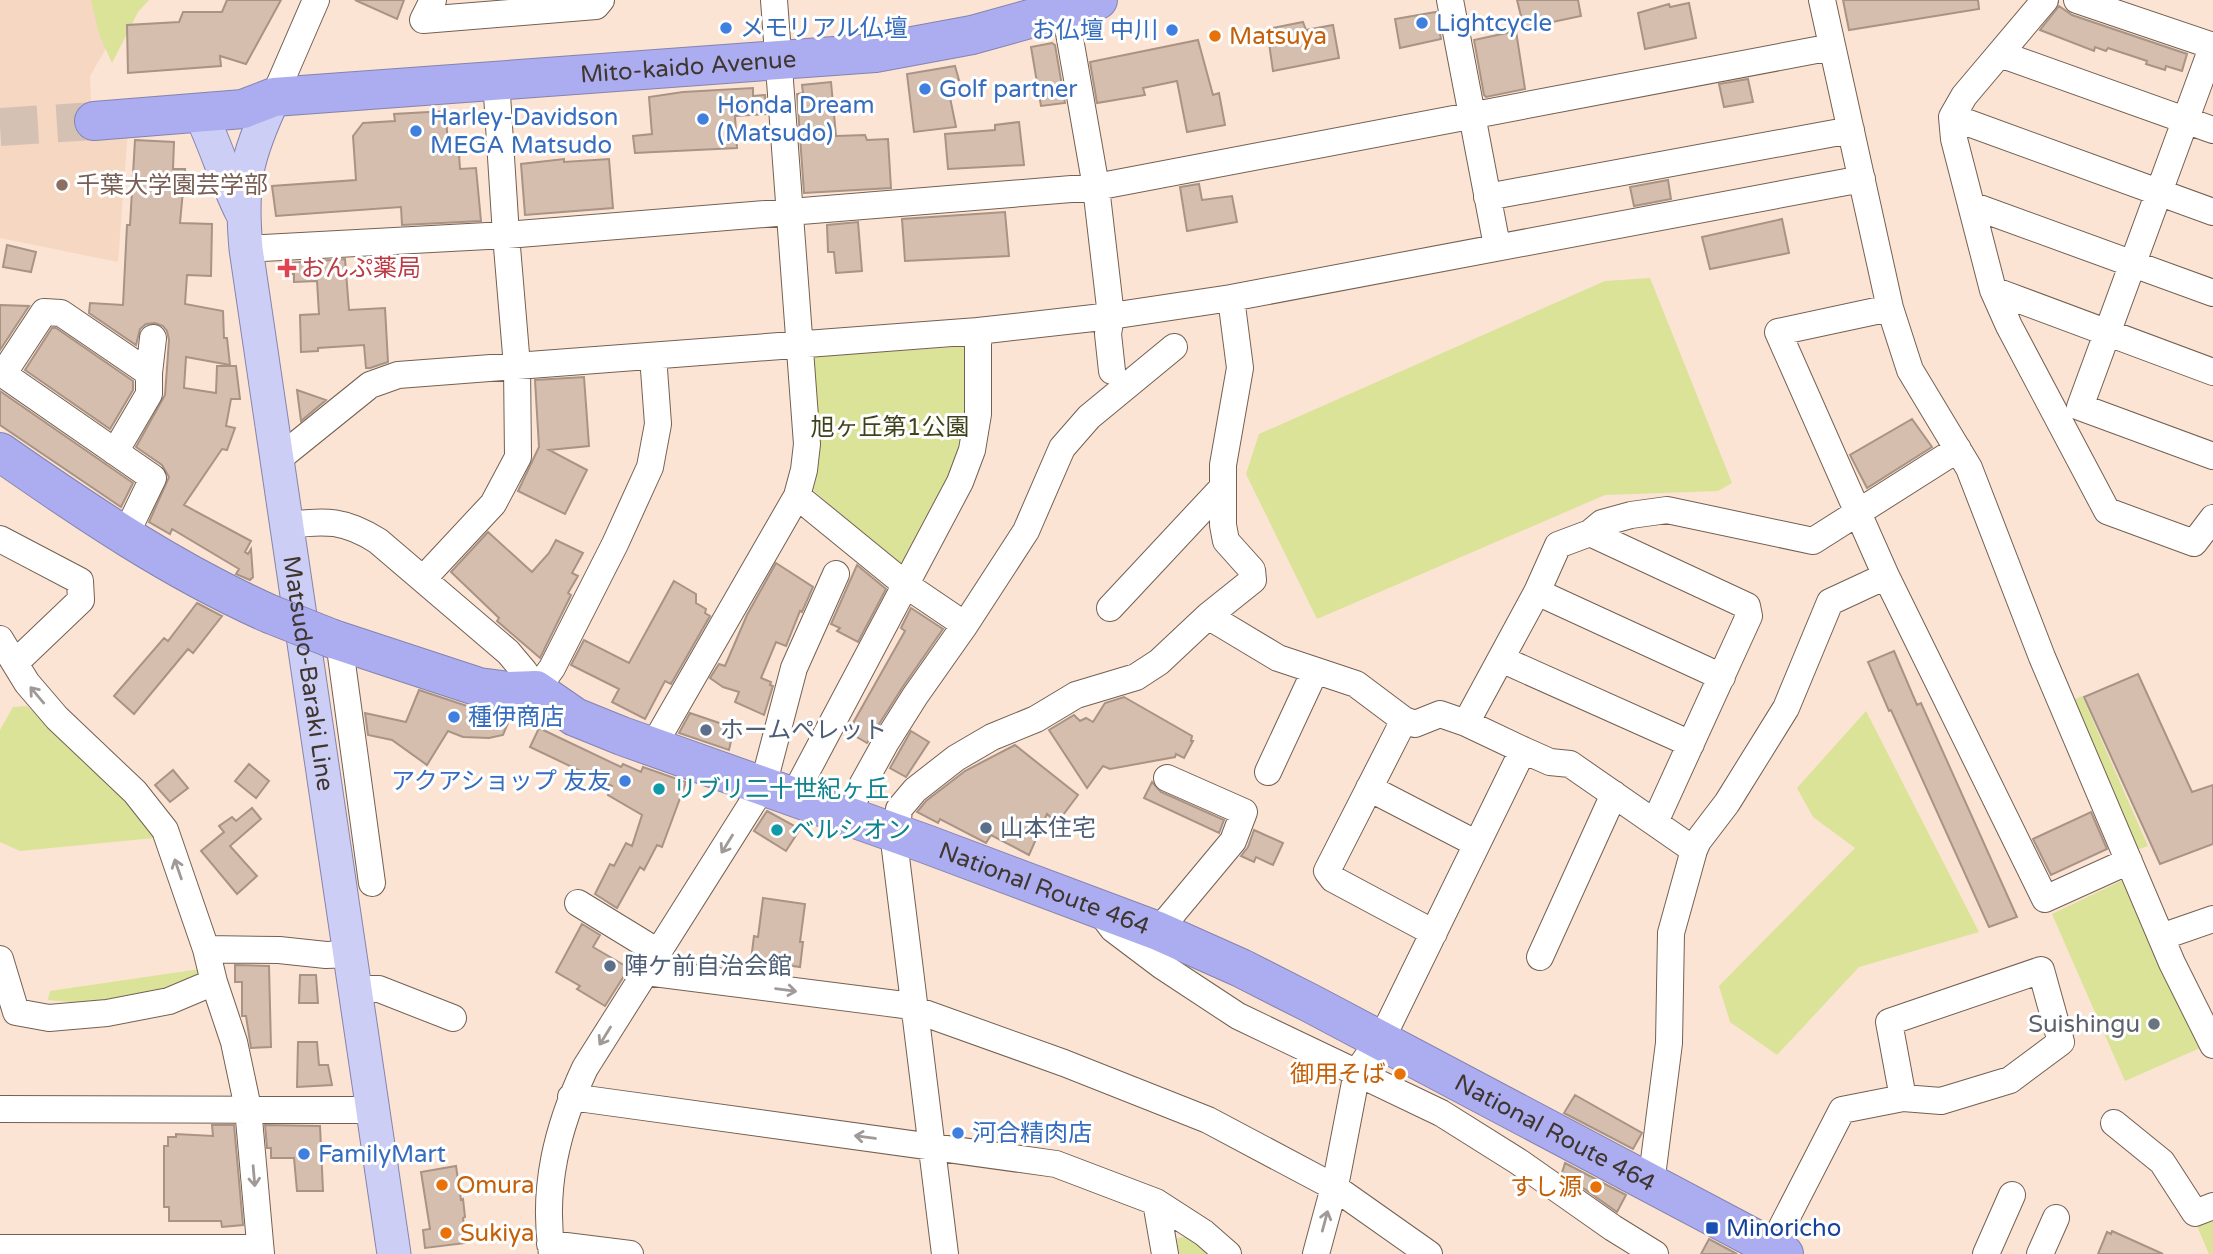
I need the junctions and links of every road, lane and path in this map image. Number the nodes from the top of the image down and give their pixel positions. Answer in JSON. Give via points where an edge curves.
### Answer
{"nodes":[{"id":1,"x":316,"y":0,"type":"edge"},
{"id":2,"x":433,"y":0,"type":"edge"},
{"id":3,"x":601,"y":0,"type":"edge"},
{"id":4,"x":774,"y":0,"type":"edge"},
{"id":5,"x":1450,"y":0,"type":"edge"},
{"id":6,"x":1822,"y":0,"type":"edge"},
{"id":7,"x":2045,"y":0,"type":"edge"},
{"id":8,"x":2077,"y":0,"type":"edge"},
{"id":9,"x":1074,"y":4,"type":"edge"},
{"id":10,"x":2213,"y":46,"type":"edge"},
{"id":11,"x":1832,"y":47,"type":"junction"},
{"id":12,"x":2000,"y":54,"type":"junction"},
{"id":13,"x":780,"y":61,"type":"junction"},
{"id":14,"x":496,"y":79,"type":"junction"},
{"id":15,"x":274,"y":97,"type":"junction"},
{"id":16,"x":200,"y":113,"type":"junction"},
{"id":17,"x":1472,"y":117,"type":"junction"},
{"id":18,"x":1952,"y":117,"type":"junction"},
{"id":19,"x":2185,"y":119,"type":"junction"},
{"id":20,"x":1851,"y":130,"type":"junction"},
{"id":21,"x":2213,"y":130,"type":"edge"},
{"id":22,"x":1862,"y":179,"type":"junction"},
{"id":23,"x":1096,"y":187,"type":"junction"},
{"id":24,"x":2160,"y":192,"type":"junction"},
{"id":25,"x":1487,"y":197,"type":"junction"},
{"id":26,"x":1971,"y":205,"type":"junction"},
{"id":27,"x":791,"y":211,"type":"junction"},
{"id":28,"x":2213,"y":212,"type":"edge"},
{"id":29,"x":243,"y":216,"type":"junction"},
{"id":30,"x":506,"y":235,"type":"junction"},
{"id":31,"x":1497,"y":246,"type":"junction"},
{"id":32,"x":246,"y":249,"type":"junction"},
{"id":33,"x":2133,"y":265,"type":"junction"},
{"id":34,"x":1993,"y":290,"type":"junction"},
{"id":35,"x":2213,"y":293,"type":"edge"},
{"id":36,"x":1231,"y":298,"type":"junction"},
{"id":37,"x":1890,"y":308,"type":"junction"},
{"id":38,"x":1111,"y":316,"type":"junction"},
{"id":39,"x":978,"y":331,"type":"junction"},
{"id":40,"x":2108,"y":334,"type":"junction"},
{"id":41,"x":153,"y":338,"type":"dead end"},
{"id":42,"x":800,"y":345,"type":"junction"},
{"id":43,"x":1174,"y":347,"type":"dead end"},
{"id":44,"x":653,"y":356,"type":"junction"},
{"id":45,"x":517,"y":366,"type":"junction"},
{"id":46,"x":1112,"y":370,"type":"dead end"},
{"id":47,"x":2213,"y":372,"type":"edge"},
{"id":48,"x":1,"y":373,"type":"edge"},
{"id":49,"x":149,"y":373,"type":"junction"},
{"id":50,"x":2071,"y":416,"type":"junction"},
{"id":51,"x":1958,"y":449,"type":"junction"},
{"id":52,"x":0,"y":452,"type":"edge"},
{"id":53,"x":116,"y":452,"type":"junction"},
{"id":54,"x":2213,"y":456,"type":"edge"},
{"id":55,"x":277,"y":460,"type":"junction"},
{"id":56,"x":1223,"y":487,"type":"junction"},
{"id":57,"x":797,"y":496,"type":"junction"},
{"id":58,"x":1858,"y":514,"type":"junction"},
{"id":59,"x":2213,"y":518,"type":"edge"},
{"id":60,"x":288,"y":525,"type":"junction"},
{"id":61,"x":1590,"y":533,"type":"junction"},
{"id":62,"x":125,"y":536,"type":"junction"},
{"id":63,"x":0,"y":539,"type":"edge"},
{"id":64,"x":836,"y":574,"type":"dead end"},
{"id":65,"x":1886,"y":576,"type":"junction"},
{"id":66,"x":423,"y":579,"type":"junction"},
{"id":67,"x":906,"y":585,"type":"junction"},
{"id":68,"x":1537,"y":592,"type":"junction"},
{"id":69,"x":1110,"y":608,"type":"dead end"},
{"id":70,"x":1209,"y":616,"type":"junction"},
{"id":71,"x":965,"y":625,"type":"junction"},
{"id":72,"x":0,"y":639,"type":"edge"},
{"id":73,"x":336,"y":640,"type":"junction"},
{"id":74,"x":1501,"y":659,"type":"junction"},
{"id":75,"x":15,"y":663,"type":"junction"},
{"id":76,"x":1315,"y":671,"type":"junction"},
{"id":77,"x":1722,"y":677,"type":"junction"},
{"id":78,"x":536,"y":690,"type":"junction"},
{"id":79,"x":1404,"y":720,"type":"junction"},
{"id":80,"x":1466,"y":723,"type":"junction"},
{"id":81,"x":1691,"y":744,"type":"junction"},
{"id":82,"x":652,"y":748,"type":"junction"},
{"id":83,"x":1523,"y":750,"type":"junction"},
{"id":84,"x":1268,"y":772,"type":"dead end"},
{"id":85,"x":1167,"y":778,"type":"dead end"},
{"id":86,"x":1369,"y":788,"type":"junction"},
{"id":87,"x":778,"y":792,"type":"junction"},
{"id":88,"x":1614,"y":794,"type":"junction"},
{"id":89,"x":845,"y":816,"type":"junction"},
{"id":90,"x":1655,"y":822,"type":"junction"},
{"id":91,"x":895,"y":833,"type":"junction"},
{"id":92,"x":1477,"y":844,"type":"junction"},
{"id":93,"x":1694,"y":850,"type":"junction"},
{"id":94,"x":2129,"y":861,"type":"junction"},
{"id":95,"x":372,"y":883,"type":"dead end"},
{"id":96,"x":578,"y":903,"type":"dead end"},
{"id":97,"x":1096,"y":907,"type":"junction"},
{"id":98,"x":2213,"y":919,"type":"edge"},
{"id":99,"x":1157,"y":930,"type":"junction"},
{"id":100,"x":1434,"y":933,"type":"junction"},
{"id":101,"x":2161,"y":937,"type":"junction"},
{"id":102,"x":203,"y":942,"type":"junction"},
{"id":103,"x":351,"y":954,"type":"junction"},
{"id":104,"x":1540,"y":957,"type":"dead end"},
{"id":105,"x":0,"y":959,"type":"edge"},
{"id":106,"x":652,"y":962,"type":"junction"},
{"id":107,"x":214,"y":982,"type":"junction"},
{"id":108,"x":356,"y":989,"type":"junction"},
{"id":109,"x":916,"y":1010,"type":"junction"},
{"id":110,"x":453,"y":1018,"type":"dead end"},
{"id":111,"x":1380,"y":1041,"type":"junction"},
{"id":112,"x":2213,"y":1045,"type":"edge"},
{"id":113,"x":1357,"y":1072,"type":"junction"},
{"id":114,"x":571,"y":1097,"type":"junction"},
{"id":115,"x":1903,"y":1098,"type":"junction"},
{"id":116,"x":248,"y":1108,"type":"junction"},
{"id":117,"x":0,"y":1110,"type":"edge"},
{"id":118,"x":372,"y":1110,"type":"junction"},
{"id":119,"x":2114,"y":1123,"type":"dead end"},
{"id":120,"x":933,"y":1146,"type":"junction"},
{"id":121,"x":1651,"y":1184,"type":"junction"},
{"id":122,"x":1334,"y":1187,"type":"junction"},
{"id":123,"x":2012,"y":1195,"type":"dead end"},
{"id":124,"x":1156,"y":1202,"type":"junction"},
{"id":125,"x":2213,"y":1206,"type":"edge"},
{"id":126,"x":2056,"y":1218,"type":"dead end"},
{"id":127,"x":0,"y":1248,"type":"edge"},
{"id":128,"x":551,"y":1249,"type":"edge"},
{"id":129,"x":260,"y":1251,"type":"edge"},
{"id":130,"x":1777,"y":1251,"type":"edge"},
{"id":131,"x":394,"y":1254,"type":"edge"},
{"id":132,"x":630,"y":1254,"type":"edge"},
{"id":133,"x":945,"y":1254,"type":"edge"},
{"id":134,"x":1165,"y":1254,"type":"edge"},
{"id":135,"x":1228,"y":1254,"type":"edge"},
{"id":136,"x":1316,"y":1254,"type":"edge"},
{"id":137,"x":1429,"y":1254,"type":"edge"},
{"id":138,"x":1655,"y":1254,"type":"edge"},
{"id":139,"x":1986,"y":1254,"type":"edge"},
{"id":140,"x":2040,"y":1254,"type":"edge"}],
"edges":[{"from":1,"to":15,"type":"street"},
{"from":2,"to":3,"type":"street","via":[[423,20],[597,6]]},
{"from":4,"to":13,"type":"street"},
{"from":5,"to":17,"type":"street"},
{"from":6,"to":11,"type":"street"},
{"from":7,"to":12,"type":"street"},
{"from":8,"to":10,"type":"street"},
{"from":9,"to":13,"type":"highway","name":"Mito-kaido Avenue","via":[[927,44]]},
{"from":9,"to":23,"type":"street"},
{"from":10,"to":19,"type":"street"},
{"from":11,"to":17,"type":"street"},
{"from":11,"to":20,"type":"street"},
{"from":12,"to":18,"type":"street"},
{"from":12,"to":19,"type":"street"},
{"from":13,"to":14,"type":"highway","name":"Mito-kaido Avenue"},
{"from":13,"to":27,"type":"street"},
{"from":14,"to":15,"type":"highway","name":"Mito-kaido Avenue"},
{"from":14,"to":30,"type":"street"},
{"from":15,"to":16,"type":"highway","name":"Mito-kaido Avenue","via":[[243,109]]},
{"from":15,"to":16,"type":"highway","name":"Mito-kaido Avenue","via":[[247,89],[94,110]]},
{"from":15,"to":29,"type":"main road","name":"Matsudo-Baraki Line","via":[[246,170]]},
{"from":16,"to":29,"type":"main road"},
{"from":17,"to":23,"type":"street"},
{"from":17,"to":25,"type":"street"},
{"from":18,"to":24,"type":"street"},
{"from":18,"to":26,"type":"street"},
{"from":19,"to":21,"type":"street"},
{"from":19,"to":24,"type":"street"},
{"from":20,"to":22,"type":"street"},
{"from":20,"to":25,"type":"street"},
{"from":22,"to":31,"type":"street"},
{"from":22,"to":37,"type":"street"},
{"from":23,"to":27,"type":"street"},
{"from":23,"to":38,"type":"street"},
{"from":24,"to":28,"type":"street"},
{"from":24,"to":33,"type":"street"},
{"from":25,"to":31,"type":"street"},
{"from":26,"to":33,"type":"street"},
{"from":26,"to":34,"type":"street"},
{"from":27,"to":30,"type":"street"},
{"from":27,"to":42,"type":"street"},
{"from":29,"to":32,"type":"main road","name":"Matsudo-Baraki Line"},
{"from":30,"to":32,"type":"street"},
{"from":30,"to":45,"type":"street"},
{"from":31,"to":36,"type":"street"},
{"from":32,"to":55,"type":"main road","name":"Matsudo-Baraki Line"},
{"from":33,"to":35,"type":"street"},
{"from":33,"to":40,"type":"street"},
{"from":34,"to":40,"type":"street"},
{"from":34,"to":50,"type":"street","via":[[2009,326]]},
{"from":36,"to":38,"type":"street"},
{"from":36,"to":56,"type":"street","via":[[1240,368]]},
{"from":37,"to":51,"type":"street","via":[[1910,370]]},
{"from":37,"to":58,"type":"street","via":[[1778,332]]},
{"from":38,"to":39,"type":"street"},
{"from":38,"to":46,"type":"street"},
{"from":39,"to":42,"type":"street"},
{"from":39,"to":67,"type":"street","via":[[978,414],[972,450]]},
{"from":40,"to":47,"type":"street"},
{"from":40,"to":50,"type":"street"},
{"from":41,"to":49,"type":"street"},
{"from":42,"to":44,"type":"street"},
{"from":42,"to":57,"type":"street","via":[[807,444]]},
{"from":43,"to":71,"type":"street","via":[[1089,416],[1062,449],[1026,531]]},
{"from":44,"to":45,"type":"street"},
{"from":44,"to":78,"type":"street","via":[[658,424],[650,467],[552,668]]},
{"from":45,"to":55,"type":"street","via":[[398,375],[370,385]]},
{"from":45,"to":66,"type":"street","via":[[518,457],[493,504]]},
{"from":48,"to":49,"type":"street","via":[[44,312],[61,313]]},
{"from":48,"to":53,"type":"street"},
{"from":49,"to":53,"type":"street","via":[[149,394]]},
{"from":50,"to":54,"type":"street"},
{"from":50,"to":59,"type":"street","via":[[2107,511],[2194,543]]},
{"from":51,"to":58,"type":"street"},
{"from":51,"to":94,"type":"street"},
{"from":52,"to":62,"type":"highway"},
{"from":53,"to":62,"type":"street","via":[[153,478]]},
{"from":55,"to":60,"type":"main road","name":"Matsudo-Baraki Line"},
{"from":56,"to":69,"type":"street"},
{"from":56,"to":70,"type":"street","via":[[1226,541],[1252,570],[1253,580]]},
{"from":57,"to":67,"type":"street"},
{"from":57,"to":82,"type":"street"},
{"from":58,"to":61,"type":"street","via":[[1813,541],[1667,510],[1602,523]]},
{"from":58,"to":65,"type":"street"},
{"from":60,"to":66,"type":"street","via":[[335,522],[358,528]]},
{"from":60,"to":103,"type":"main road","name":"Matsudo-Baraki Line"},
{"from":61,"to":68,"type":"street","via":[[1558,545]]},
{"from":61,"to":77,"type":"street","via":[[1747,606],[1749,616]]},
{"from":62,"to":73,"type":"highway","bridge":true,"via":[[204,583]]},
{"from":63,"to":75,"type":"street","via":[[80,581],[81,600]]},
{"from":64,"to":87,"type":"street","via":[[794,668]]},
{"from":65,"to":93,"type":"street","via":[[1830,602],[1786,708]]},
{"from":65,"to":94,"type":"street","via":[[2045,899]]},
{"from":66,"to":78,"type":"street","via":[[508,652]]},
{"from":67,"to":71,"type":"street"},
{"from":67,"to":87,"type":"street"},
{"from":68,"to":74,"type":"street"},
{"from":68,"to":77,"type":"street"},
{"from":70,"to":76,"type":"street","via":[[1279,658]]},
{"from":70,"to":91,"type":"street","via":[[1160,662],[1136,677],[1076,695],[956,758],[899,809]]},
{"from":71,"to":89,"type":"street","via":[[893,730]]},
{"from":72,"to":75,"type":"street"},
{"from":73,"to":78,"type":"highway","via":[[479,687]]},
{"from":73,"to":95,"type":"street"},
{"from":74,"to":80,"type":"street"},
{"from":74,"to":81,"type":"street"},
{"from":102,"to":75,"type":"street","one_way":true,"via":[[165,830],[135,792],[57,718]]},
{"from":76,"to":79,"type":"street","via":[[1356,684]]},
{"from":76,"to":84,"type":"street"},
{"from":77,"to":81,"type":"street"},
{"from":78,"to":82,"type":"highway","name":"National Route 464","via":[[575,717]]},
{"from":79,"to":80,"type":"street","via":[[1415,724],[1440,714]]},
{"from":79,"to":86,"type":"street"},
{"from":80,"to":83,"type":"street"},
{"from":81,"to":90,"type":"street"},
{"from":82,"to":87,"type":"highway","name":"National Route 464"},
{"from":83,"to":88,"type":"street","via":[[1550,762],[1570,764]]},
{"from":83,"to":92,"type":"street"},
{"from":85,"to":99,"type":"street","via":[[1244,812],[1233,841]]},
{"from":86,"to":92,"type":"street"},
{"from":86,"to":100,"type":"street","via":[[1327,871],[1332,879]]},
{"from":87,"to":89,"type":"highway","name":"National Route 464"},
{"from":87,"to":106,"type":"street","one_way":true},
{"from":88,"to":90,"type":"street"},
{"from":88,"to":104,"type":"street"},
{"from":89,"to":91,"type":"highway","name":"National Route 464"},
{"from":90,"to":93,"type":"street"},
{"from":91,"to":97,"type":"highway","name":"National Route 464"},
{"from":91,"to":109,"type":"street"},
{"from":92,"to":100,"type":"street"},
{"from":93,"to":121,"type":"street","via":[[1671,933],[1669,1043]]},
{"from":94,"to":101,"type":"street"},
{"from":96,"to":106,"type":"street"},
{"from":97,"to":99,"type":"highway","name":"National Route 464"},
{"from":97,"to":113,"type":"street","via":[[1112,929],[1238,1016]]},
{"from":98,"to":101,"type":"street"},
{"from":99,"to":111,"type":"highway","name":"National Route 464"},
{"from":100,"to":111,"type":"street"},
{"from":101,"to":112,"type":"street"},
{"from":102,"to":103,"type":"street","via":[[326,956]]},
{"from":102,"to":107,"type":"street"},
{"from":103,"to":108,"type":"main road","name":"Matsudo-Baraki Line"},
{"from":105,"to":107,"type":"street","via":[[16,1012],[49,1018],[169,1001]]},
{"from":106,"to":109,"type":"street","one_way":true},
{"from":106,"to":114,"type":"street","one_way":true},
{"from":107,"to":116,"type":"street","via":[[234,1042]]},
{"from":108,"to":110,"type":"street","via":[[379,989]]},
{"from":108,"to":118,"type":"main road","name":"Matsudo-Baraki Line"},
{"from":109,"to":120,"type":"street"},
{"from":109,"to":122,"type":"street","via":[[1208,1120]]},
{"from":111,"to":113,"type":"street"},
{"from":111,"to":121,"type":"highway","name":"National Route 464"},
{"from":113,"to":122,"type":"street"},
{"from":113,"to":138,"type":"street","via":[[1441,1113]]},
{"from":120,"to":114,"type":"street","one_way":true},
{"from":114,"to":128,"type":"street","via":[[551,1167]]},
{"from":115,"to":115,"type":"street","via":[[1941,1101],[2010,1080],[2061,1042],[2041,970],[1889,1022]]},
{"from":115,"to":130,"type":"street","via":[[1842,1110]]},
{"from":116,"to":117,"type":"street"},
{"from":116,"to":118,"type":"street"},
{"from":116,"to":129,"type":"street","one_way":true},
{"from":118,"to":131,"type":"main road","name":"Matsudo-Baraki Line"},
{"from":119,"to":125,"type":"street","via":[[2162,1161],[2195,1213]]},
{"from":120,"to":124,"type":"street","via":[[1056,1164]]},
{"from":120,"to":133,"type":"street"},
{"from":121,"to":130,"type":"highway","name":"National Route 464"},
{"from":136,"to":122,"type":"street","one_way":true},
{"from":122,"to":137,"type":"street"},
{"from":123,"to":139,"type":"street"},
{"from":124,"to":134,"type":"street"},
{"from":124,"to":135,"type":"street"},
{"from":126,"to":140,"type":"street"},
{"from":127,"to":129,"type":"street"},
{"from":128,"to":132,"type":"street"}]}
